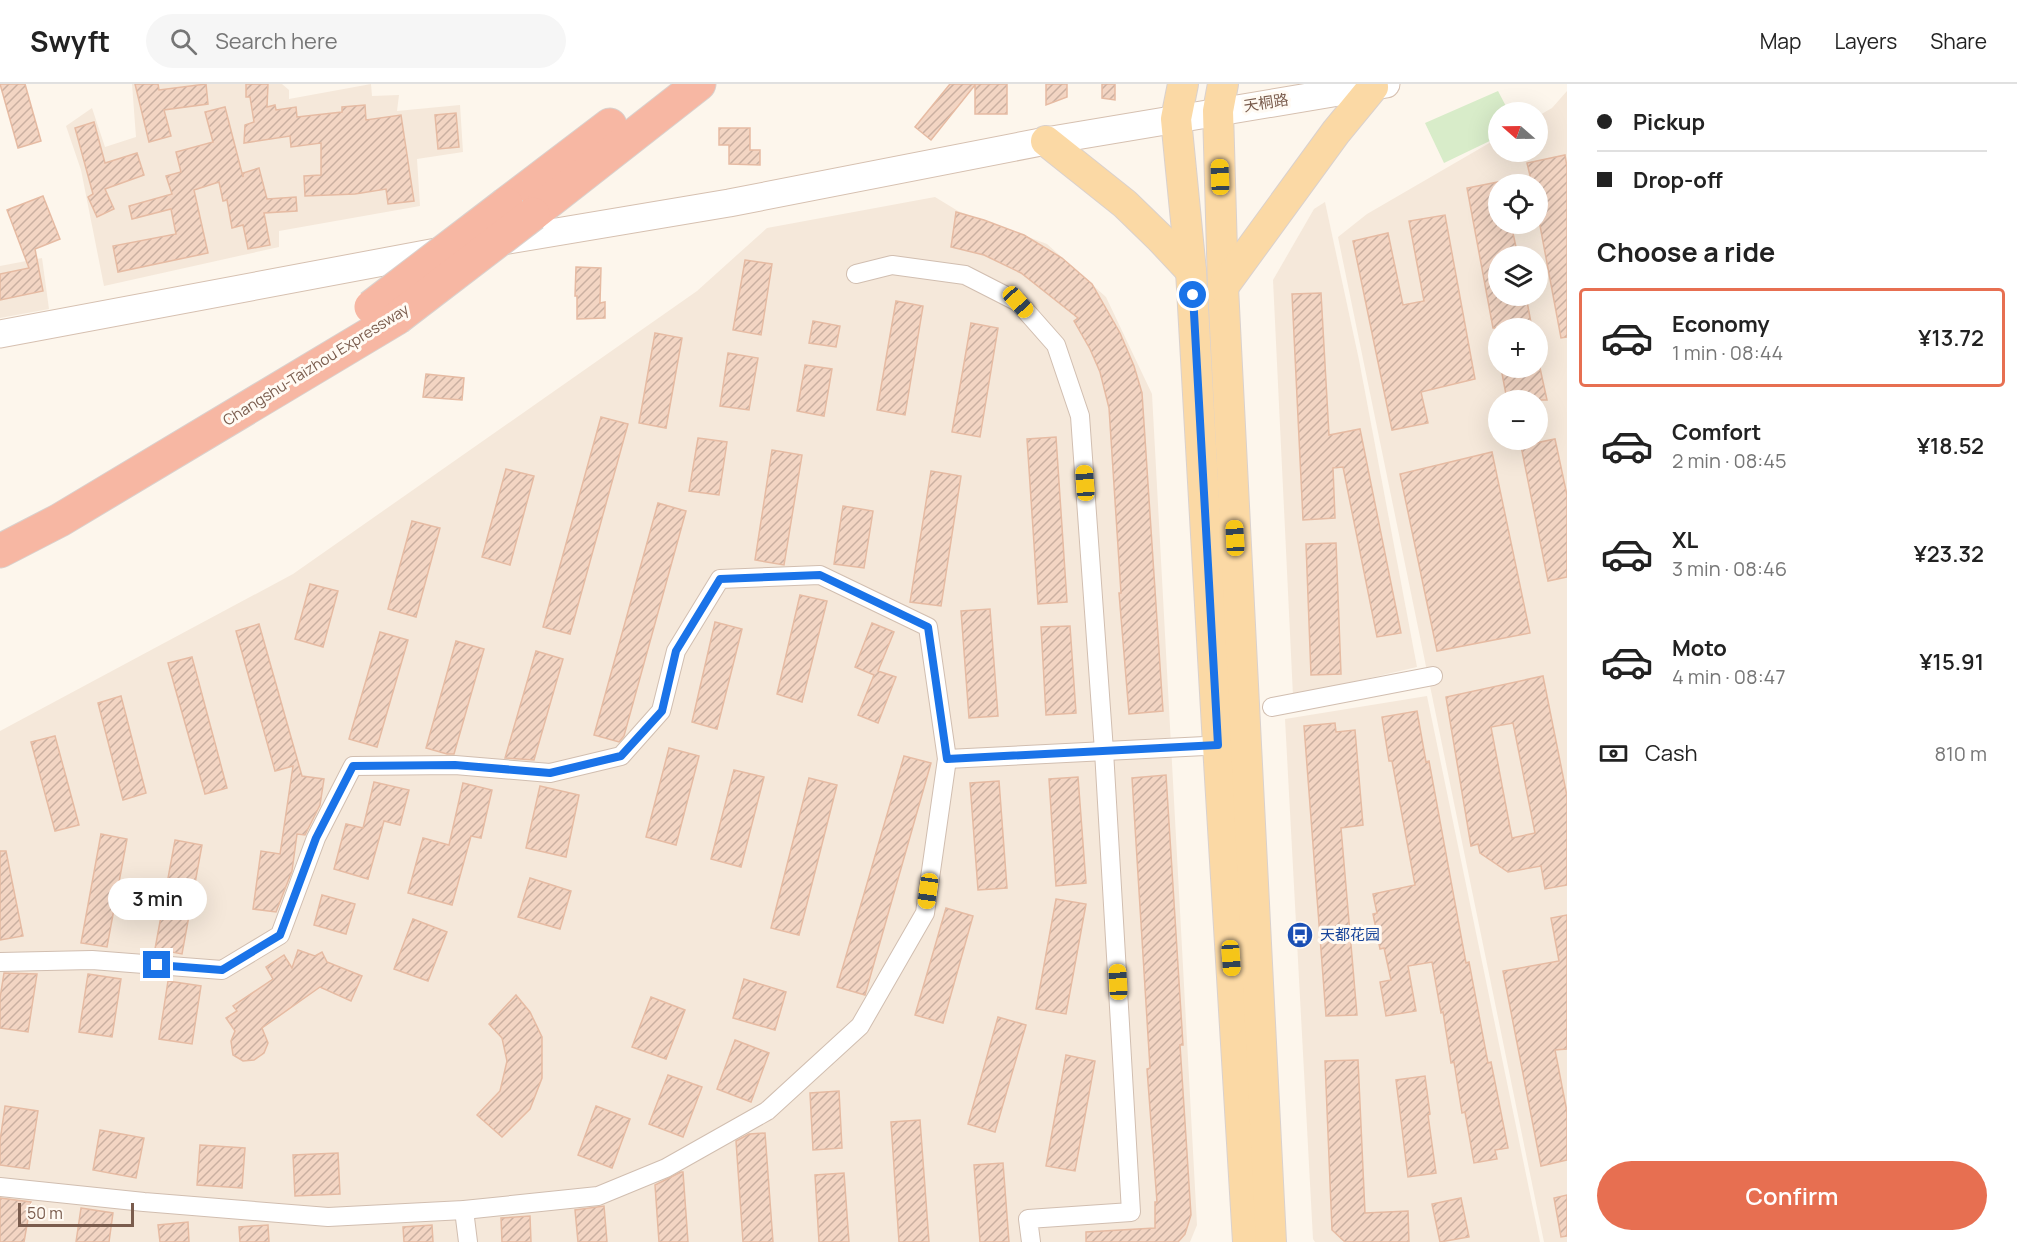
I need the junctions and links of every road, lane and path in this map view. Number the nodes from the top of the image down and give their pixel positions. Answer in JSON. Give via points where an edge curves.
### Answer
{"nodes":[{"id":1,"x":664,"y":84,"type":"edge"},
{"id":2,"x":699,"y":84,"type":"edge"},
{"id":3,"x":1183,"y":84,"type":"edge"},
{"id":4,"x":1379,"y":85,"type":"edge"},
{"id":5,"x":1220,"y":97,"type":"edge"},
{"id":6,"x":1176,"y":119,"type":"junction"},
{"id":7,"x":1046,"y":141,"type":"junction"},
{"id":8,"x":520,"y":209,"type":"junction"},
{"id":9,"x":1191,"y":271,"type":"junction"},
{"id":10,"x":856,"y":274,"type":"dead end"},
{"id":11,"x":1223,"y":287,"type":"junction"},
{"id":12,"x":384,"y":312,"type":"junction"},
{"id":13,"x":0,"y":334,"type":"edge"},
{"id":14,"x":60,"y":520,"type":"junction"},
{"id":15,"x":0,"y":529,"type":"edge"},
{"id":16,"x":0,"y":551,"type":"edge"},
{"id":17,"x":0,"y":566,"type":"edge"},
{"id":18,"x":1433,"y":676,"type":"dead end"},
{"id":19,"x":1272,"y":707,"type":"dead end"},
{"id":20,"x":1231,"y":744,"type":"junction"},
{"id":21,"x":1104,"y":751,"type":"junction"},
{"id":22,"x":947,"y":759,"type":"junction"},
{"id":23,"x":0,"y":962,"type":"edge"},
{"id":24,"x":0,"y":1187,"type":"edge"},
{"id":25,"x":464,"y":1210,"type":"junction"},
{"id":26,"x":468,"y":1242,"type":"edge"},
{"id":27,"x":1031,"y":1242,"type":"edge"},
{"id":28,"x":1248,"y":1242,"type":"edge"},
{"id":29,"x":1272,"y":1242,"type":"edge"}],
"edges":[{"from":1,"to":8,"type":"highway","name":"Changshu-Taizhou Expressway"},
{"from":2,"to":8,"type":"highway","name":"Changshu-Taizhou Expressway"},
{"from":3,"to":6,"type":"main road"},
{"from":4,"to":5,"type":"main road","name":"天桐路"},
{"from":4,"to":11,"type":"main road","via":[[1336,132]]},
{"from":5,"to":6,"type":"main road","name":"天桐路"},
{"from":5,"to":11,"type":"main road"},
{"from":6,"to":7,"type":"main road","name":"天桐路"},
{"from":6,"to":9,"type":"main road"},
{"from":7,"to":9,"type":"main road","via":[[1125,204]]},
{"from":7,"to":13,"type":"main road","name":"天桐路","via":[[729,203],[377,262]]},
{"from":8,"to":12,"type":"highway","name":"Changshu-Taizhou Expressway","bridge":true},
{"from":9,"to":20,"type":"main road"},
{"from":10,"to":21,"type":"street","via":[[892,265],[965,275],[1018,302],[1056,345],[1080,416]]},
{"from":11,"to":20,"type":"main road"},
{"from":12,"to":14,"type":"highway","name":"Changshu-Taizhou Expressway"},
{"from":12,"to":15,"type":"highway","name":"Changshu-Taizhou Expressway"},
{"from":14,"to":16,"type":"highway","name":"Changshu-Taizhou Expressway"},
{"from":14,"to":17,"type":"highway"},
{"from":18,"to":19,"type":"street"},
{"from":20,"to":21,"type":"street"},
{"from":20,"to":28,"type":"main road"},
{"from":20,"to":29,"type":"main road"},
{"from":21,"to":22,"type":"street"},
{"from":21,"to":27,"type":"street","via":[[1131,1212],[1028,1219]]},
{"from":22,"to":23,"type":"street","via":[[928,627],[820,575],[720,579],[676,651],[662,711],[621,756],[550,773],[455,765],[353,766],[316,838],[280,935],[222,970],[92,960]]},
{"from":22,"to":25,"type":"street","via":[[925,913],[860,1026],[767,1112],[666,1168],[598,1196]]},
{"from":24,"to":25,"type":"street","via":[[328,1217]]},
{"from":25,"to":26,"type":"street"}]}
